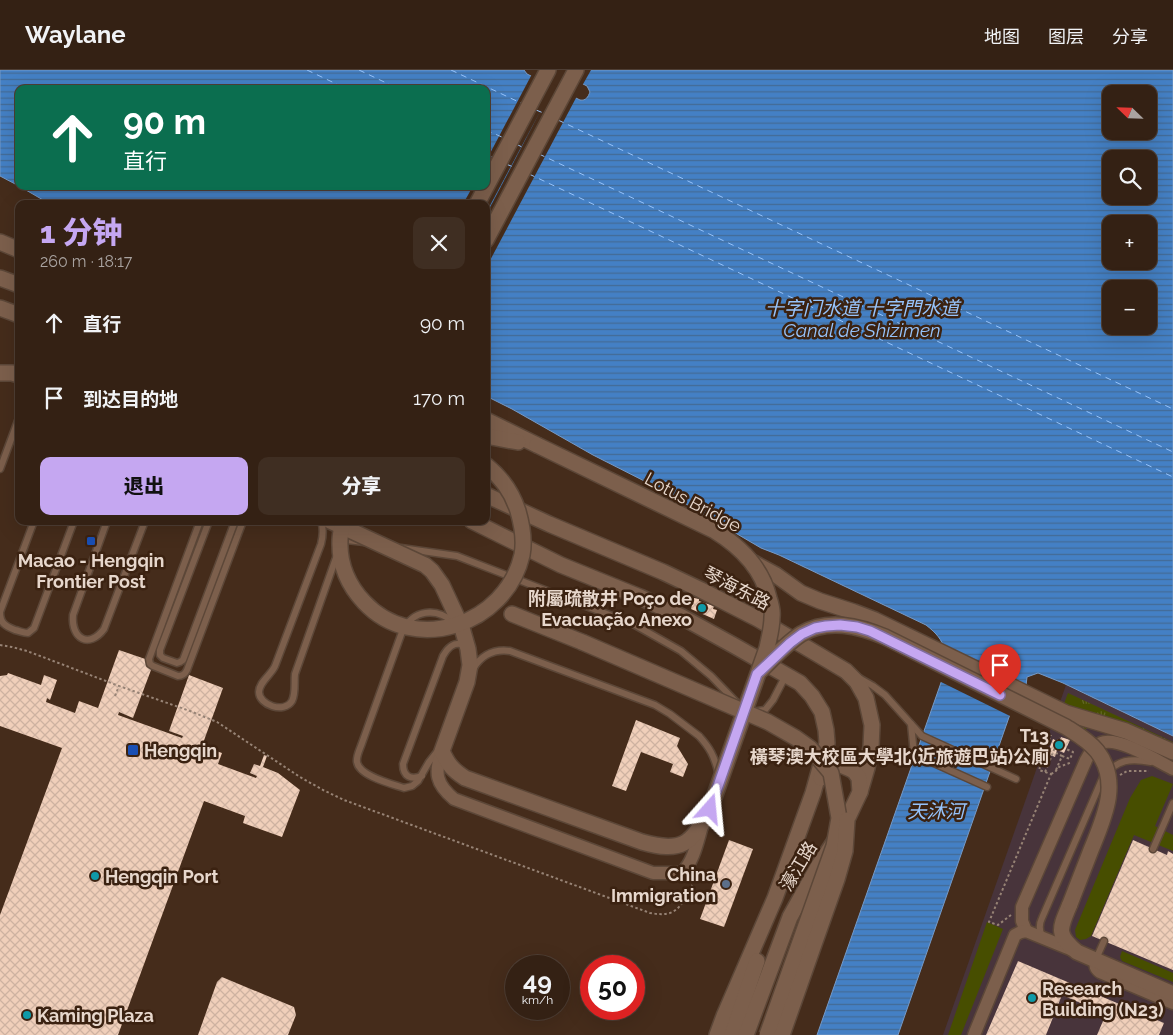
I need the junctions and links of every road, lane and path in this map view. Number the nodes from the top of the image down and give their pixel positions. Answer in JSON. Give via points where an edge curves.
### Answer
{"nodes":[{"id":1,"x":548,"y":70,"type":"edge"},
{"id":2,"x":576,"y":70,"type":"edge"},
{"id":3,"x":512,"y":138,"type":"junction"},
{"id":4,"x":534,"y":150,"type":"junction"},
{"id":5,"x":490,"y":179,"type":"edge"},
{"id":6,"x":490,"y":232,"type":"edge"},
{"id":7,"x":0,"y":242,"type":"edge"},
{"id":8,"x":15,"y":248,"type":"edge"},
{"id":9,"x":0,"y":278,"type":"edge"},
{"id":10,"x":15,"y":284,"type":"edge"},
{"id":11,"x":0,"y":308,"type":"edge"},
{"id":12,"x":15,"y":314,"type":"edge"},
{"id":13,"x":0,"y":373,"type":"edge"},
{"id":14,"x":15,"y":373,"type":"edge"},
{"id":15,"x":490,"y":422,"type":"edge"},
{"id":16,"x":15,"y":429,"type":"edge"},
{"id":17,"x":490,"y":437,"type":"edge"},
{"id":18,"x":537,"y":445,"type":"junction"},
{"id":19,"x":490,"y":468,"type":"edge"},
{"id":20,"x":0,"y":469,"type":"edge"},
{"id":21,"x":490,"y":497,"type":"edge"},
{"id":22,"x":33,"y":525,"type":"edge"},
{"id":23,"x":73,"y":525,"type":"edge"},
{"id":24,"x":106,"y":525,"type":"edge"},
{"id":25,"x":143,"y":525,"type":"edge"},
{"id":26,"x":198,"y":525,"type":"edge"},
{"id":27,"x":207,"y":525,"type":"edge"},
{"id":28,"x":234,"y":525,"type":"edge"},
{"id":29,"x":242,"y":525,"type":"edge"},
{"id":30,"x":322,"y":525,"type":"edge"},
{"id":31,"x":336,"y":525,"type":"edge"},
{"id":32,"x":342,"y":525,"type":"edge"},
{"id":33,"x":480,"y":525,"type":"edge"},
{"id":34,"x":353,"y":537,"type":"junction"},
{"id":35,"x":752,"y":562,"type":"junction"},
{"id":36,"x":180,"y":574,"type":"junction"},
{"id":37,"x":512,"y":614,"type":"dead end"},
{"id":38,"x":462,"y":628,"type":"junction"},
{"id":39,"x":203,"y":629,"type":"junction"},
{"id":40,"x":166,"y":635,"type":"junction"},
{"id":41,"x":0,"y":645,"type":"edge"},
{"id":42,"x":187,"y":649,"type":"junction"},
{"id":43,"x":468,"y":649,"type":"junction"},
{"id":44,"x":846,"y":671,"type":"junction"},
{"id":45,"x":757,"y":674,"type":"junction"},
{"id":46,"x":786,"y":676,"type":"junction"},
{"id":47,"x":467,"y":682,"type":"junction"},
{"id":48,"x":119,"y":686,"type":"junction"},
{"id":49,"x":115,"y":696,"type":"dead end"},
{"id":50,"x":911,"y":724,"type":"junction"},
{"id":51,"x":1061,"y":731,"type":"dead end"},
{"id":52,"x":1051,"y":736,"type":"dead end"},
{"id":53,"x":444,"y":746,"type":"junction"},
{"id":54,"x":1066,"y":749,"type":"dead end"},
{"id":55,"x":1173,"y":752,"type":"edge"},
{"id":56,"x":1056,"y":753,"type":"dead end"},
{"id":57,"x":1062,"y":756,"type":"junction"},
{"id":58,"x":1160,"y":763,"type":"junction"},
{"id":59,"x":1173,"y":769,"type":"edge"},
{"id":60,"x":718,"y":771,"type":"dead end"},
{"id":61,"x":1045,"y":772,"type":"junction"},
{"id":62,"x":1055,"y":772,"type":"dead end"},
{"id":63,"x":830,"y":773,"type":"junction"},
{"id":64,"x":422,"y":776,"type":"junction"},
{"id":65,"x":1016,"y":779,"type":"dead end"},
{"id":66,"x":987,"y":787,"type":"dead end"},
{"id":67,"x":860,"y":792,"type":"junction"},
{"id":68,"x":814,"y":793,"type":"junction"},
{"id":69,"x":1173,"y":804,"type":"edge"},
{"id":70,"x":702,"y":825,"type":"junction"},
{"id":71,"x":1153,"y":849,"type":"dead end"},
{"id":72,"x":697,"y":875,"type":"dead end"},
{"id":73,"x":775,"y":898,"type":"junction"},
{"id":74,"x":1011,"y":922,"type":"dead end"},
{"id":75,"x":1021,"y":933,"type":"junction"},
{"id":76,"x":1045,"y":939,"type":"junction"},
{"id":77,"x":1104,"y":941,"type":"dead end"},
{"id":78,"x":1077,"y":952,"type":"junction"},
{"id":79,"x":1096,"y":960,"type":"junction"},
{"id":80,"x":1173,"y":994,"type":"edge"},
{"id":81,"x":1173,"y":1002,"type":"edge"},
{"id":82,"x":746,"y":1014,"type":"junction"},
{"id":83,"x":717,"y":1035,"type":"edge"},
{"id":84,"x":732,"y":1035,"type":"edge"},
{"id":85,"x":746,"y":1035,"type":"edge"},
{"id":86,"x":767,"y":1035,"type":"edge"},
{"id":87,"x":782,"y":1035,"type":"edge"},
{"id":88,"x":974,"y":1035,"type":"edge"}],
"edges":[{"from":1,"to":3,"type":"main road"},
{"from":2,"to":4,"type":"main road"},
{"from":3,"to":4,"type":"main road"},
{"from":3,"to":5,"type":"main road"},
{"from":4,"to":6,"type":"main road"},
{"from":7,"to":8,"type":"main road"},
{"from":9,"to":10,"type":"main road"},
{"from":11,"to":12,"type":"main road"},
{"from":13,"to":14,"type":"main road"},
{"from":15,"to":18,"type":"main road","name":"Lotus Bridge"},
{"from":16,"to":20,"type":"lane"},
{"from":17,"to":18,"type":"main road","name":"Lotus Bridge"},
{"from":18,"to":35,"type":"main road","name":"Lotus Bridge","bridge":true,"via":[[715,531],[731,540]]},
{"from":19,"to":32,"type":"main road","bridge":true,"via":[[505,484],[516,505],[522,523],[522,554],[514,577],[497,601],[459,625],[430,630],[414,628],[392,622],[368,607],[345,573],[340,540]]},
{"from":21,"to":44,"type":"main road","name":"琴海东路","via":[[701,590]]},
{"from":22,"to":23,"type":"lane","bridge":true,"via":[[0,612],[5,626],[24,633],[31,631],[37,622]]},
{"from":24,"to":25,"type":"lane","via":[[73,615],[74,629],[85,639],[95,638],[104,629]]},
{"from":26,"to":36,"type":"lane"},
{"from":27,"to":40,"type":"lane"},
{"from":28,"to":42,"type":"lane"},
{"from":29,"to":39,"type":"lane"},
{"from":30,"to":34,"type":"lane","bridge":true,"via":[[320,544],[275,666],[259,691],[265,702],[272,706],[283,708],[292,701],[295,674],[339,551],[343,543]]},
{"from":31,"to":34,"type":"main road","bridge":true},
{"from":33,"to":46,"type":"main road","via":[[561,565],[682,617]]},
{"from":34,"to":38,"type":"main road","bridge":true,"via":[[425,565],[442,585]]},
{"from":34,"to":46,"type":"lane","via":[[457,556],[635,625],[680,651],[711,676],[742,708],[751,712],[765,710]]},
{"from":35,"to":45,"type":"main road","name":"Lotus Bridge","bridge":true,"via":[[766,586],[773,615],[769,640]]},
{"from":35,"to":55,"type":"main road","via":[[801,593],[875,620],[1066,713],[1126,730]]},
{"from":36,"to":39,"type":"lane","via":[[150,656],[150,664],[178,676],[185,674]]},
{"from":36,"to":40,"type":"lane"},
{"from":37,"to":63,"type":"main road","bridge":true,"via":[[768,722],[810,748]]},
{"from":38,"to":43,"type":"main road","bridge":true},
{"from":38,"to":64,"type":"lane","bridge":true,"via":[[450,618],[434,612],[413,617],[406,623],[358,753],[358,767],[370,776],[404,788],[415,784]]},
{"from":39,"to":42,"type":"lane"},
{"from":40,"to":42,"type":"lane","via":[[160,650],[163,658],[180,662]]},
{"from":41,"to":48,"type":"path","via":[[27,651]]},
{"from":43,"to":47,"type":"main road","bridge":true},
{"from":43,"to":64,"type":"lane","bridge":true,"via":[[458,643],[446,651],[403,764],[408,777]]},
{"from":44,"to":50,"type":"lane","via":[[873,686]]},
{"from":44,"to":67,"type":"main road","name":"琴海东路","via":[[866,698],[872,725],[868,768]]},
{"from":45,"to":70,"type":"main road","name":"Lotus Bridge","bridge":true},
{"from":45,"to":78,"type":"main road","bridge":true,"via":[[802,634],[826,626],[857,627],[885,637],[1082,737],[1097,751],[1107,771],[1109,798],[1061,927],[1067,944]]},
{"from":46,"to":68,"type":"main road","via":[[800,683],[822,712],[827,743]]},
{"from":47,"to":53,"type":"main road","bridge":true},
{"from":47,"to":60,"type":"lane","bridge":true,"via":[[477,662],[486,654],[510,651],[655,705],[700,736],[714,756]]},
{"from":48,"to":49,"type":"path"},
{"from":48,"to":72,"type":"path","via":[[217,722],[300,777],[355,805],[650,912],[668,914],[675,910]]},
{"from":50,"to":65,"type":"lane","via":[[922,736]]},
{"from":50,"to":66,"type":"lane","via":[[914,754]]},
{"from":51,"to":61,"type":"path","bridge":true},
{"from":52,"to":61,"type":"path","via":[[1039,770]]},
{"from":53,"to":64,"type":"lane","bridge":true,"via":[[434,754]]},
{"from":53,"to":70,"type":"main road","name":"Lotus Bridge","bridge":true,"via":[[447,763],[465,778],[642,842],[662,847],[675,846],[693,837]]},
{"from":53,"to":70,"type":"street","bridge":true,"via":[[438,762],[438,779],[454,799],[653,873],[682,873],[691,861]]},
{"from":54,"to":57,"type":"path","via":[[1073,752],[1070,759]]},
{"from":56,"to":57,"type":"path"},
{"from":57,"to":62,"type":"path"},
{"from":58,"to":59,"type":"street"},
{"from":58,"to":75,"type":"street","via":[[1114,742],[1103,742],[1094,747],[1022,907]]},
{"from":58,"to":76,"type":"lane","via":[[1128,760],[1109,768],[1103,777],[1040,922],[1041,935]]},
{"from":61,"to":74,"type":"path","via":[[1051,774],[989,922],[998,925],[1014,913]]},
{"from":63,"to":86,"type":"main road","bridge":true,"via":[[838,818],[834,846]]},
{"from":63,"to":87,"type":"main road","bridge":true,"via":[[843,800],[847,820],[845,851]]},
{"from":67,"to":68,"type":"main road","via":[[859,778],[854,771],[841,765],[823,774]]},
{"from":67,"to":82,"type":"main road","name":"濠江路","via":[[842,830],[790,917]]},
{"from":68,"to":73,"type":"main road"},
{"from":69,"to":71,"type":"lane"},
{"from":73,"to":82,"type":"main road"},
{"from":73,"to":83,"type":"main road"},
{"from":75,"to":76,"type":"street"},
{"from":75,"to":88,"type":"street"},
{"from":76,"to":78,"type":"street"},
{"from":77,"to":79,"type":"lane"},
{"from":78,"to":79,"type":"main road"},
{"from":79,"to":80,"type":"main road"},
{"from":79,"to":81,"type":"street","via":[[1096,969],[1100,972]]},
{"from":82,"to":84,"type":"main road","name":"濠江路"},
{"from":82,"to":85,"type":"main road","name":"濠江路"}]}
